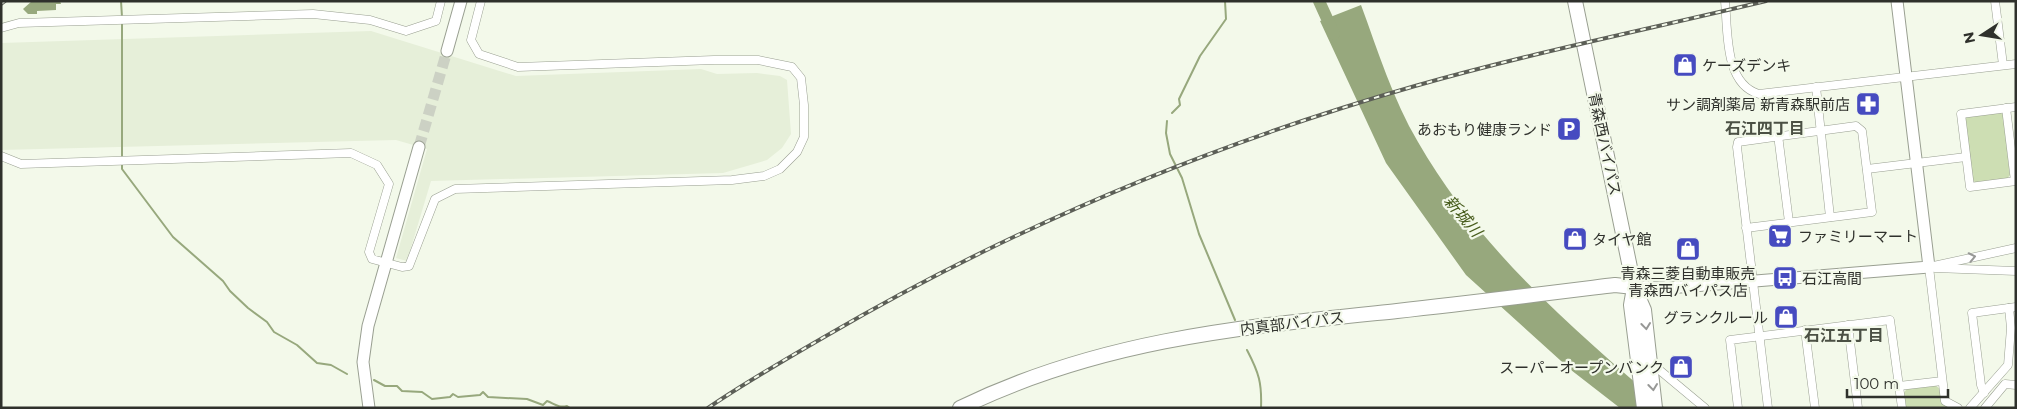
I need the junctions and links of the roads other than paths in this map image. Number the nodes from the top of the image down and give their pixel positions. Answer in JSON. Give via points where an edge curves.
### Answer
{"nodes":[{"id":1,"x":441,"y":1,"type":"edge"},
{"id":2,"x":461,"y":1,"type":"edge"},
{"id":3,"x":482,"y":1,"type":"edge"},
{"id":4,"x":1575,"y":1,"type":"edge"},
{"id":5,"x":1725,"y":1,"type":"edge"},
{"id":6,"x":1897,"y":1,"type":"edge"},
{"id":7,"x":1995,"y":1,"type":"edge"},
{"id":8,"x":1,"y":28,"type":"edge"},
{"id":9,"x":447,"y":51,"type":"tunnel mouth"},
{"id":10,"x":2016,"y":64,"type":"edge"},
{"id":11,"x":2003,"y":65,"type":"junction"},
{"id":12,"x":1906,"y":77,"type":"junction"},
{"id":13,"x":1816,"y":87,"type":"junction"},
{"id":14,"x":2016,"y":107,"type":"edge"},
{"id":15,"x":2006,"y":108,"type":"junction"},
{"id":16,"x":1820,"y":130,"type":"junction"},
{"id":17,"x":1778,"y":135,"type":"junction"},
{"id":18,"x":2013,"y":145,"type":"edge"},
{"id":19,"x":419,"y":147,"type":"tunnel mouth"},
{"id":20,"x":1,"y":156,"type":"edge"},
{"id":21,"x":1966,"y":157,"type":"junction"},
{"id":22,"x":1916,"y":163,"type":"junction"},
{"id":23,"x":1867,"y":169,"type":"junction"},
{"id":24,"x":2015,"y":181,"type":"edge"},
{"id":25,"x":1830,"y":218,"type":"junction"},
{"id":26,"x":1789,"y":222,"type":"junction"},
{"id":27,"x":1746,"y":228,"type":"junction"},
{"id":28,"x":2016,"y":248,"type":"edge"},
{"id":29,"x":386,"y":262,"type":"junction"},
{"id":30,"x":1929,"y":267,"type":"junction"},
{"id":31,"x":2016,"y":271,"type":"edge"},
{"id":32,"x":1752,"y":280,"type":"junction"},
{"id":33,"x":1634,"y":287,"type":"junction"},
{"id":34,"x":2013,"y":307,"type":"edge"},
{"id":35,"x":1848,"y":325,"type":"junction"},
{"id":36,"x":1805,"y":330,"type":"junction"},
{"id":37,"x":1760,"y":336,"type":"junction"},
{"id":38,"x":1646,"y":361,"type":"junction"},
{"id":39,"x":1942,"y":381,"type":"junction"},
{"id":40,"x":2016,"y":385,"type":"edge"},
{"id":41,"x":1899,"y":386,"type":"junction"},
{"id":42,"x":1984,"y":393,"type":"junction"},
{"id":43,"x":369,"y":408,"type":"edge"},
{"id":44,"x":960,"y":408,"type":"edge"},
{"id":45,"x":1644,"y":408,"type":"edge"},
{"id":46,"x":1656,"y":408,"type":"edge"},
{"id":47,"x":1705,"y":408,"type":"edge"},
{"id":48,"x":1738,"y":408,"type":"edge"},
{"id":49,"x":1768,"y":408,"type":"edge"},
{"id":50,"x":1815,"y":408,"type":"edge"},
{"id":51,"x":1858,"y":408,"type":"edge"},
{"id":52,"x":1902,"y":408,"type":"edge"},
{"id":53,"x":1958,"y":408,"type":"edge"},
{"id":54,"x":1970,"y":408,"type":"edge"},
{"id":55,"x":1985,"y":408,"type":"edge"}],
"edges":[{"from":1,"to":8,"type":"street","via":[[436,21],[406,31],[370,20],[313,14],[19,23]]},
{"from":2,"to":9,"type":"street"},
{"from":3,"to":29,"type":"street","via":[[471,40],[479,54],[518,67],[758,60],[792,67],[802,78],[804,137],[797,152],[780,169],[764,176],[732,180],[454,189],[435,199],[409,266]]},
{"from":4,"to":33,"type":"highway","name":"青森西バイパス"},
{"from":5,"to":13,"type":"street","via":[[1732,66],[1734,75],[1744,88],[1758,94]]},
{"from":6,"to":12,"type":"street"},
{"from":7,"to":11,"type":"street"},
{"from":10,"to":11,"type":"street"},
{"from":11,"to":12,"type":"street"},
{"from":12,"to":13,"type":"street"},
{"from":12,"to":22,"type":"street"},
{"from":13,"to":16,"type":"street"},
{"from":14,"to":15,"type":"street"},
{"from":15,"to":18,"type":"street"},
{"from":15,"to":21,"type":"street","via":[[1961,114]]},
{"from":16,"to":17,"type":"street"},
{"from":16,"to":23,"type":"street","via":[[1860,127]]},
{"from":16,"to":25,"type":"street"},
{"from":17,"to":26,"type":"street"},
{"from":17,"to":27,"type":"street","via":[[1738,142]]},
{"from":18,"to":24,"type":"street"},
{"from":19,"to":29,"type":"street"},
{"from":20,"to":29,"type":"street","via":[[21,164],[351,153],[377,165],[389,184],[369,252],[372,259]]},
{"from":21,"to":22,"type":"street"},
{"from":21,"to":24,"type":"street","via":[[1970,187]]},
{"from":22,"to":23,"type":"street"},
{"from":22,"to":30,"type":"street"},
{"from":23,"to":25,"type":"street","via":[[1872,212]]},
{"from":25,"to":26,"type":"street"},
{"from":26,"to":27,"type":"street"},
{"from":27,"to":32,"type":"street"},
{"from":30,"to":28,"type":"street","one_way":true},
{"from":29,"to":43,"type":"street","via":[[365,345],[364,369]]},
{"from":30,"to":31,"type":"street"},
{"from":30,"to":32,"type":"street"},
{"from":30,"to":39,"type":"street"},
{"from":32,"to":33,"type":"street","via":[[1668,288]]},
{"from":32,"to":37,"type":"street"},
{"from":33,"to":38,"type":"highway","name":"青森西バイパス","via":[[1631,305]]},
{"from":33,"to":44,"type":"highway","name":"内真部バイパス","via":[[1615,285],[1250,327],[1156,341],[1034,376]]},
{"from":34,"to":42,"type":"street","via":[[2008,365]]},
{"from":34,"to":42,"type":"street","via":[[1972,313]]},
{"from":35,"to":36,"type":"street"},
{"from":35,"to":41,"type":"street","via":[[1890,320]]},
{"from":35,"to":51,"type":"street"},
{"from":36,"to":37,"type":"street"},
{"from":36,"to":50,"type":"street"},
{"from":37,"to":48,"type":"street","via":[[1730,340]]},
{"from":37,"to":49,"type":"street"},
{"from":38,"to":45,"type":"highway","name":"青森西バイパス"},
{"from":38,"to":46,"type":"highway","name":"青森西バイパス","one_way":true},
{"from":38,"to":47,"type":"street"},
{"from":39,"to":41,"type":"street"},
{"from":39,"to":53,"type":"street","via":[[1945,401]]},
{"from":40,"to":55,"type":"street","via":[[2005,384]]},
{"from":41,"to":52,"type":"street"},
{"from":42,"to":54,"type":"street"}]}
